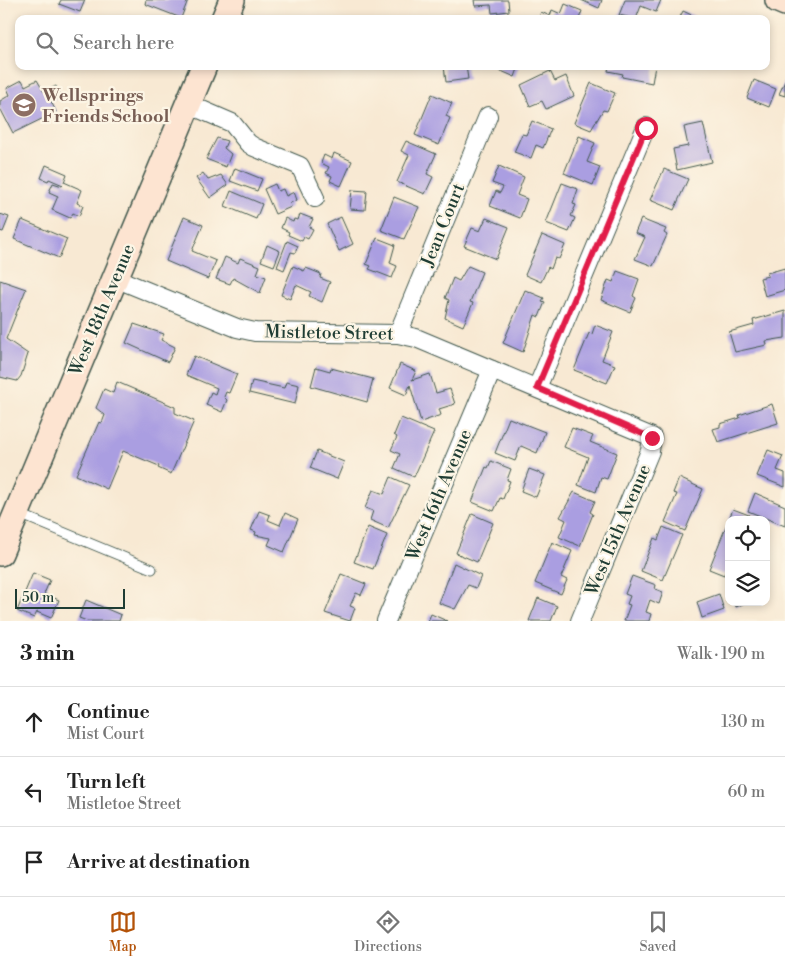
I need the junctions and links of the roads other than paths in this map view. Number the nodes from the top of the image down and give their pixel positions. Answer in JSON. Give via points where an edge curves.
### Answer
{"nodes":[{"id":1,"x":232,"y":0,"type":"edge"},
{"id":2,"x":778,"y":0,"type":"edge"},
{"id":3,"x":785,"y":3,"type":"edge"},
{"id":4,"x":226,"y":15,"type":"edge"},
{"id":5,"x":202,"y":70,"type":"edge"},
{"id":6,"x":188,"y":104,"type":"junction"},
{"id":7,"x":488,"y":116,"type":"dead end"},
{"id":8,"x":646,"y":128,"type":"dead end"},
{"id":9,"x":315,"y":198,"type":"dead end"},
{"id":10,"x":115,"y":278,"type":"junction"},
{"id":11,"x":398,"y":334,"type":"junction"},
{"id":12,"x":492,"y":370,"type":"junction"},
{"id":13,"x":537,"y":388,"type":"junction"},
{"id":14,"x":652,"y":438,"type":"joint"},
{"id":15,"x":17,"y":513,"type":"junction"},
{"id":16,"x":0,"y":553,"type":"edge"},
{"id":17,"x":152,"y":569,"type":"dead end"},
{"id":18,"x":386,"y":621,"type":"edge"},
{"id":19,"x":580,"y":621,"type":"edge"}],
"edges":[{"from":1,"to":4,"type":"main road"},
{"from":2,"to":3,"type":"main road"},
{"from":5,"to":6,"type":"main road","name":"West 18th Avenue"},
{"from":6,"to":9,"type":"street","via":[[232,123],[254,147],[300,166]]},
{"from":6,"to":10,"type":"main road","name":"West 18th Avenue"},
{"from":7,"to":11,"type":"street","name":"Jean Court"},
{"from":8,"to":13,"type":"street"},
{"from":10,"to":11,"type":"street","name":"Mistletoe Street","via":[[237,328],[255,332]]},
{"from":10,"to":15,"type":"main road","name":"West 18th Avenue"},
{"from":11,"to":12,"type":"street","name":"Mistletoe Street","via":[[416,338]]},
{"from":12,"to":13,"type":"street","name":"Mistletoe Street"},
{"from":12,"to":18,"type":"street","name":"West 16th Avenue"},
{"from":13,"to":14,"type":"street","name":"Mistletoe Street"},
{"from":14,"to":19,"type":"street","name":"West 15th Avenue","via":[[650,451]]},
{"from":15,"to":16,"type":"main road","name":"West 18th Avenue"},
{"from":15,"to":17,"type":"lane"}]}
